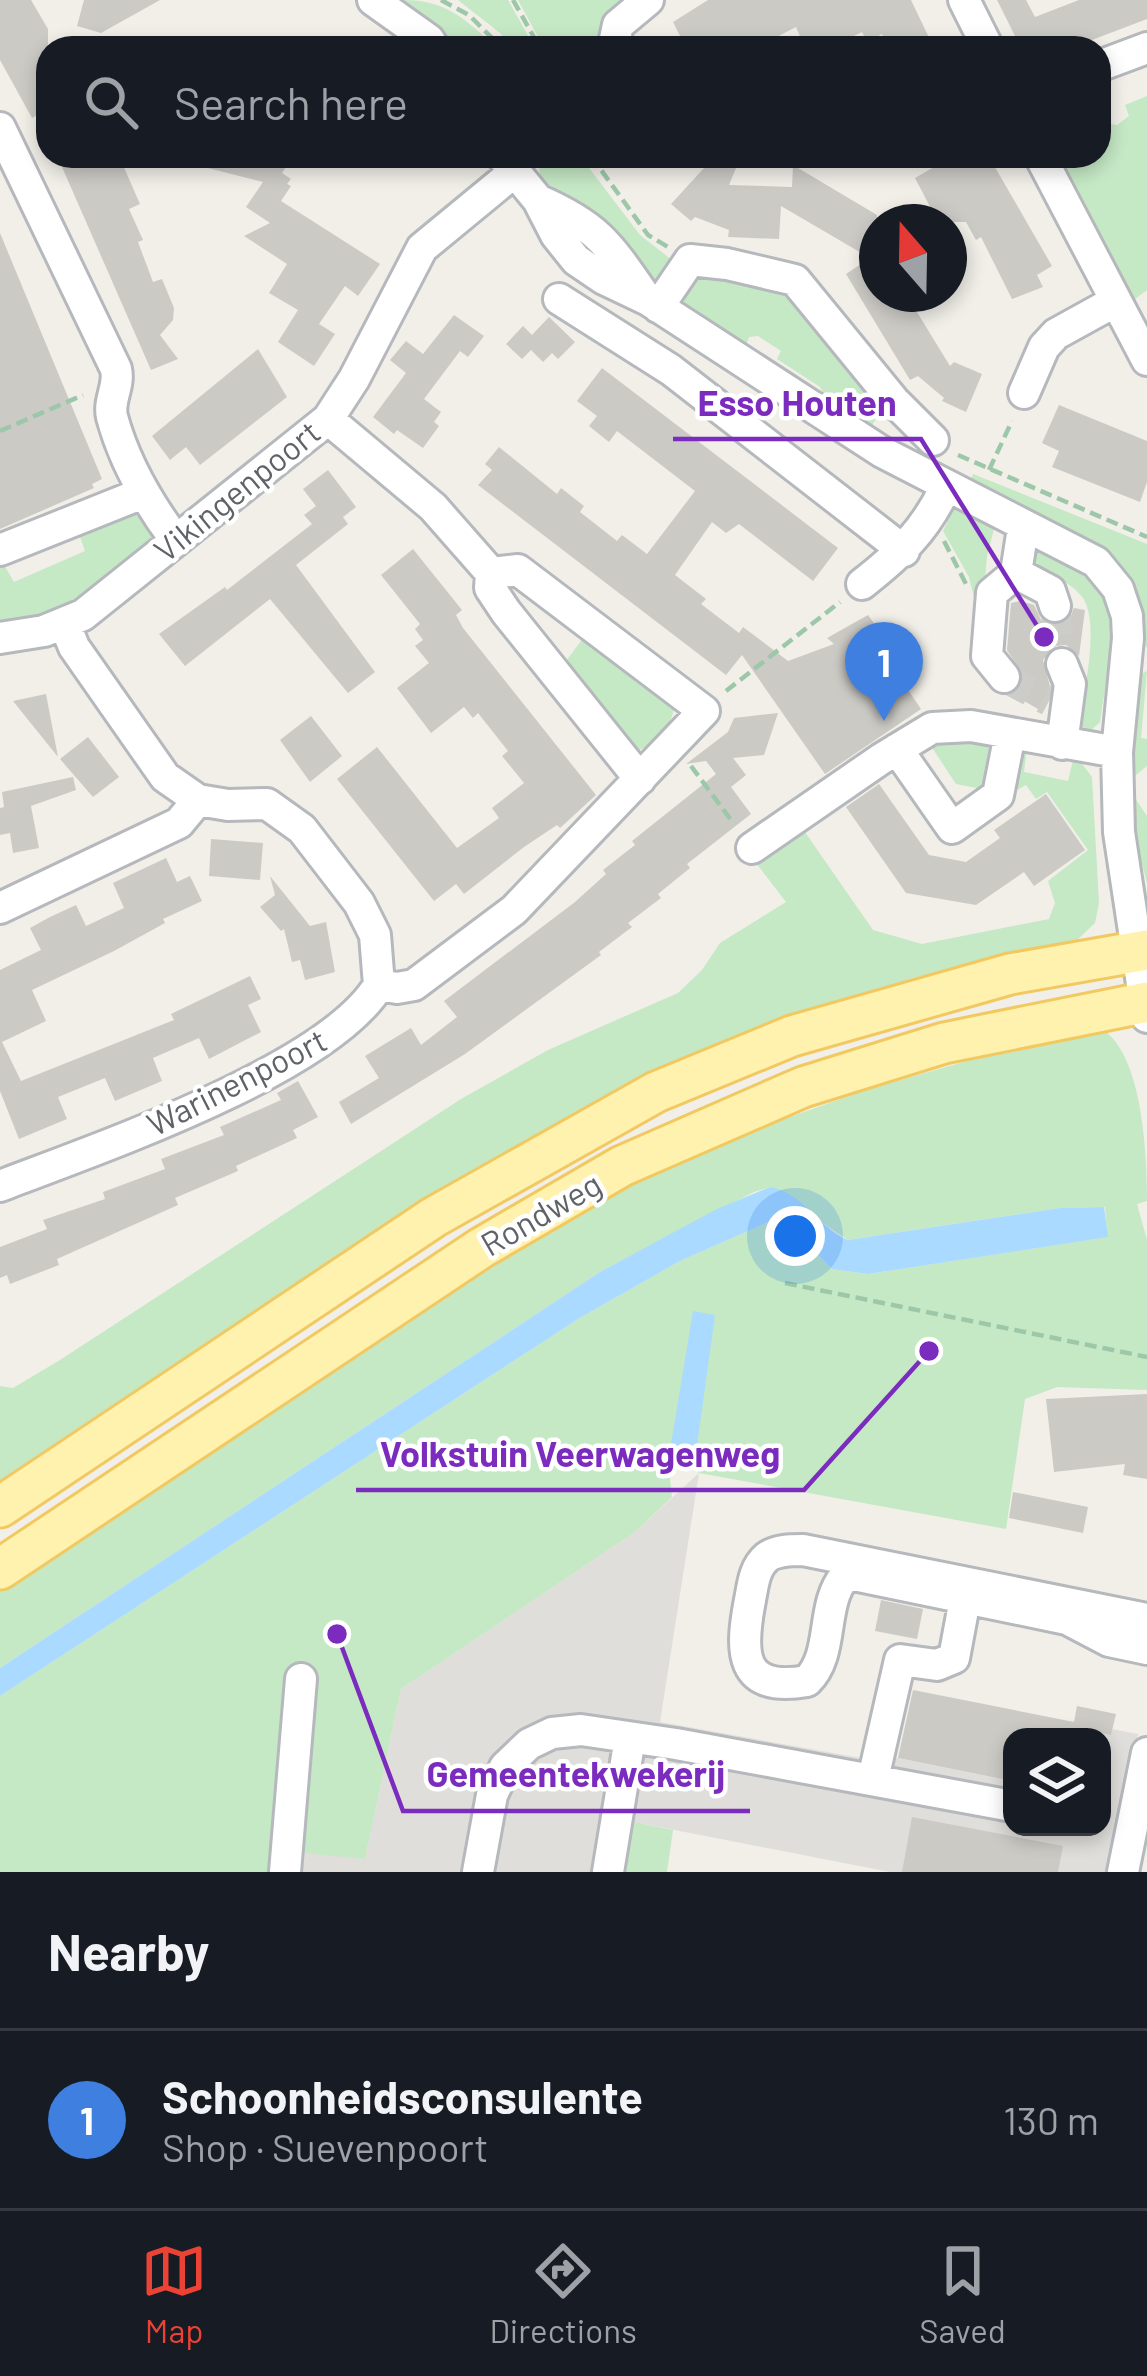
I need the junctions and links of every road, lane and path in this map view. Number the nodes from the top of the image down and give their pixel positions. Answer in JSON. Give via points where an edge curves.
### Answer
{"nodes":[{"id":1,"x":373,"y":0,"type":"edge"},
{"id":2,"x":442,"y":0,"type":"edge"},
{"id":3,"x":513,"y":0,"type":"edge"},
{"id":4,"x":648,"y":0,"type":"edge"},
{"id":5,"x":964,"y":0,"type":"edge"},
{"id":6,"x":423,"y":36,"type":"edge"},
{"id":7,"x":490,"y":36,"type":"edge"},
{"id":8,"x":533,"y":36,"type":"edge"},
{"id":9,"x":616,"y":36,"type":"edge"},
{"id":10,"x":982,"y":36,"type":"edge"},
{"id":11,"x":1147,"y":48,"type":"edge"},
{"id":12,"x":1111,"y":62,"type":"edge"},
{"id":13,"x":0,"y":128,"type":"edge"},
{"id":14,"x":503,"y":168,"type":"edge"},
{"id":15,"x":510,"y":168,"type":"edge"},
{"id":16,"x":600,"y":168,"type":"edge"},
{"id":17,"x":1046,"y":168,"type":"edge"},
{"id":18,"x":690,"y":260,"type":"junction"},
{"id":19,"x":559,"y":299,"type":"dead end"},
{"id":20,"x":1114,"y":302,"type":"junction"},
{"id":21,"x":653,"y":304,"type":"junction"},
{"id":22,"x":694,"y":331,"type":"junction"},
{"id":23,"x":1147,"y":359,"type":"edge"},
{"id":24,"x":671,"y":370,"type":"junction"},
{"id":25,"x":115,"y":391,"type":"junction"},
{"id":26,"x":1024,"y":393,"type":"joint"},
{"id":27,"x":328,"y":419,"type":"junction"},
{"id":28,"x":0,"y":430,"type":"edge"},
{"id":29,"x":933,"y":440,"type":"joint"},
{"id":30,"x":989,"y":471,"type":"junction"},
{"id":31,"x":945,"y":488,"type":"junction"},
{"id":32,"x":143,"y":494,"type":"junction"},
{"id":33,"x":1023,"y":528,"type":"junction"},
{"id":34,"x":1147,"y":537,"type":"edge"},
{"id":35,"x":175,"y":539,"type":"junction"},
{"id":36,"x":0,"y":550,"type":"edge"},
{"id":37,"x":904,"y":551,"type":"junction"},
{"id":38,"x":491,"y":573,"type":"junction"},
{"id":39,"x":1016,"y":573,"type":"junction"},
{"id":40,"x":862,"y":584,"type":"joint"},
{"id":41,"x":1055,"y":606,"type":"tunnel mouth"},
{"id":42,"x":65,"y":625,"type":"junction"},
{"id":43,"x":0,"y":638,"type":"edge"},
{"id":44,"x":1137,"y":659,"type":"edge"},
{"id":45,"x":1062,"y":664,"type":"tunnel mouth"},
{"id":46,"x":1004,"y":676,"type":"dead end"},
{"id":47,"x":704,"y":711,"type":"junction"},
{"id":48,"x":1010,"y":734,"type":"junction"},
{"id":49,"x":675,"y":743,"type":"junction"},
{"id":50,"x":1062,"y":744,"type":"junction"},
{"id":51,"x":1117,"y":752,"type":"junction"},
{"id":52,"x":889,"y":754,"type":"junction"},
{"id":53,"x":640,"y":779,"type":"junction"},
{"id":54,"x":198,"y":800,"type":"junction"},
{"id":55,"x":752,"y":848,"type":"joint"},
{"id":56,"x":0,"y":908,"type":"edge"},
{"id":57,"x":1142,"y":951,"type":"edge"},
{"id":58,"x":380,"y":985,"type":"junction"},
{"id":59,"x":1146,"y":1007,"type":"edge"},
{"id":60,"x":0,"y":1186,"type":"edge"},
{"id":61,"x":785,"y":1282,"type":"dead end"},
{"id":62,"x":1147,"y":1357,"type":"edge"},
{"id":63,"x":0,"y":1507,"type":"edge"},
{"id":64,"x":0,"y":1569,"type":"edge"},
{"id":65,"x":965,"y":1600,"type":"junction"},
{"id":66,"x":1147,"y":1619,"type":"edge"},
{"id":67,"x":1147,"y":1648,"type":"edge"},
{"id":68,"x":301,"y":1679,"type":"dead end"},
{"id":69,"x":630,"y":1738,"type":"junction"},
{"id":70,"x":1147,"y":1754,"type":"edge"},
{"id":71,"x":872,"y":1779,"type":"junction"},
{"id":72,"x":1003,"y":1804,"type":"edge"},
{"id":73,"x":1117,"y":1826,"type":"edge"},
{"id":74,"x":285,"y":1872,"type":"edge"},
{"id":75,"x":478,"y":1872,"type":"edge"},
{"id":76,"x":608,"y":1872,"type":"edge"},
{"id":77,"x":1123,"y":1872,"type":"edge"}],
"edges":[{"from":1,"to":6,"type":"street"},
{"from":2,"to":7,"type":"path"},
{"from":3,"to":8,"type":"path"},
{"from":4,"to":9,"type":"street"},
{"from":5,"to":10,"type":"street"},
{"from":11,"to":12,"type":"street"},
{"from":13,"to":25,"type":"street","via":[[116,369]]},
{"from":14,"to":27,"type":"street","name":"Vikingenpoort","via":[[422,248]]},
{"from":15,"to":21,"type":"street","via":[[538,200],[597,231]]},
{"from":16,"to":18,"type":"path","via":[[648,235]]},
{"from":17,"to":20,"type":"street"},
{"from":18,"to":21,"type":"street"},
{"from":18,"to":29,"type":"street","via":[[795,280]]},
{"from":19,"to":24,"type":"street"},
{"from":20,"to":23,"type":"street"},
{"from":20,"to":26,"type":"street","via":[[1056,334]]},
{"from":21,"to":22,"type":"street"},
{"from":22,"to":24,"type":"street"},
{"from":22,"to":31,"type":"street"},
{"from":24,"to":37,"type":"street"},
{"from":25,"to":28,"type":"path","via":[[97,389]]},
{"from":25,"to":32,"type":"street","via":[[111,415]]},
{"from":26,"to":30,"type":"path"},
{"from":27,"to":35,"type":"street","name":"Vikingenpoort"},
{"from":27,"to":38,"type":"street","via":[[433,507]]},
{"from":29,"to":30,"type":"path"},
{"from":30,"to":34,"type":"path"},
{"from":31,"to":33,"type":"street"},
{"from":31,"to":37,"type":"street"},
{"from":32,"to":35,"type":"street"},
{"from":32,"to":36,"type":"street","name":"Vikingenpoort"},
{"from":33,"to":39,"type":"street"},
{"from":33,"to":44,"type":"street","via":[[1096,562],[1118,589]]},
{"from":35,"to":42,"type":"street","name":"Vikingenpoort"},
{"from":37,"to":40,"type":"street"},
{"from":38,"to":47,"type":"street","via":[[518,570]]},
{"from":38,"to":53,"type":"street","via":[[490,588],[506,612]]},
{"from":39,"to":41,"type":"street","via":[[1050,591]]},
{"from":39,"to":46,"type":"street","via":[[992,593],[987,656]]},
{"from":40,"to":47,"type":"path"},
{"from":42,"to":43,"type":"street","name":"Vikingenpoort"},
{"from":42,"to":54,"type":"street","via":[[165,777]]},
{"from":44,"to":51,"type":"street"},
{"from":45,"to":50,"type":"street","via":[[1070,684],[1058,705]]},
{"from":47,"to":49,"type":"street"},
{"from":48,"to":50,"type":"street"},
{"from":48,"to":52,"type":"street","via":[[950,725]]},
{"from":48,"to":52,"type":"street","via":[[998,795],[952,828]]},
{"from":49,"to":53,"type":"street"},
{"from":49,"to":55,"type":"path"},
{"from":50,"to":51,"type":"street"},
{"from":51,"to":57,"type":"street","via":[[1119,832]]},
{"from":52,"to":55,"type":"street"},
{"from":53,"to":58,"type":"street","via":[[514,910],[414,985]]},
{"from":54,"to":56,"type":"street","via":[[179,823]]},
{"from":54,"to":58,"type":"street","via":[[267,804],[302,829],[375,935]]},
{"from":57,"to":59,"type":"street"},
{"from":57,"to":63,"type":"main road","name":"Rondweg","via":[[1010,974],[814,1030],[656,1092],[434,1217]]},
{"from":58,"to":60,"type":"street","name":"Warinenpoort","via":[[328,1039],[254,1079]]},
{"from":59,"to":64,"type":"main road","name":"Rondweg","via":[[944,1043],[822,1081],[622,1166],[481,1248]]},
{"from":61,"to":62,"type":"path"},
{"from":65,"to":66,"type":"street","via":[[844,1576],[817,1672],[807,1681],[770,1681],[743,1654],[756,1571],[782,1551]]},
{"from":65,"to":67,"type":"street","via":[[1067,1619],[1109,1641]]},
{"from":65,"to":71,"type":"street","via":[[954,1658],[937,1665],[900,1660]]},
{"from":68,"to":74,"type":"street"},
{"from":69,"to":71,"type":"street"},
{"from":69,"to":75,"type":"street","via":[[581,1730],[529,1744],[492,1795]]},
{"from":69,"to":76,"type":"street"},
{"from":70,"to":73,"type":"street"},
{"from":71,"to":72,"type":"street"},
{"from":73,"to":77,"type":"street"}]}
